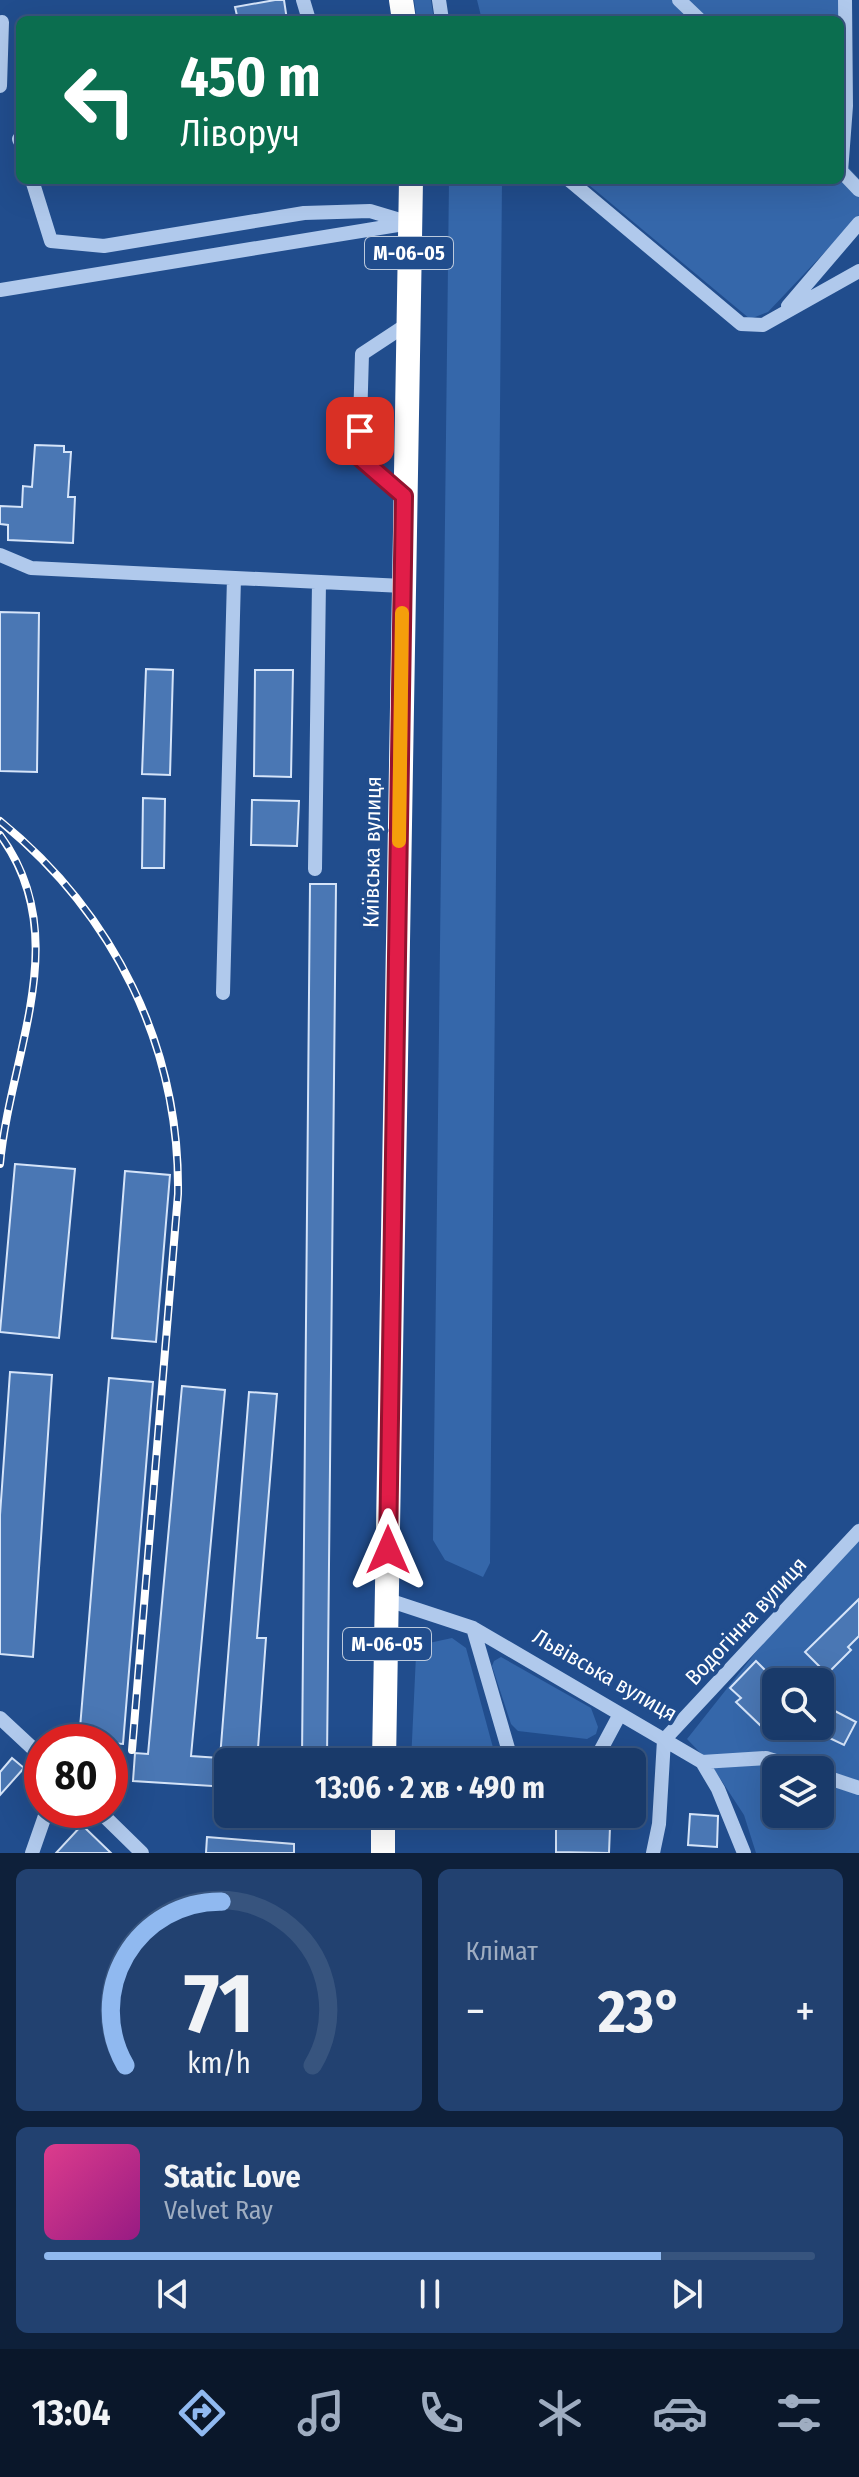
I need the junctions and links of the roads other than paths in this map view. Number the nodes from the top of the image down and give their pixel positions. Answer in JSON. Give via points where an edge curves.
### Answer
{"nodes":[{"id":1,"x":679,"y":0,"type":"edge"},
{"id":2,"x":845,"y":0,"type":"edge"},
{"id":3,"x":696,"y":16,"type":"edge"},
{"id":4,"x":2,"y":22,"type":"dead end"},
{"id":5,"x":0,"y":86,"type":"edge"},
{"id":6,"x":844,"y":132,"type":"edge"},
{"id":7,"x":844,"y":174,"type":"edge"},
{"id":8,"x":33,"y":184,"type":"edge"},
{"id":9,"x":411,"y":184,"type":"edge"},
{"id":10,"x":574,"y":184,"type":"edge"},
{"id":11,"x":859,"y":190,"type":"edge"},
{"id":12,"x":410,"y":223,"type":"junction"},
{"id":13,"x":859,"y":223,"type":"edge"},
{"id":14,"x":859,"y":271,"type":"edge"},
{"id":15,"x":0,"y":290,"type":"edge"},
{"id":16,"x":780,"y":315,"type":"junction"},
{"id":17,"x":406,"y":325,"type":"junction"},
{"id":18,"x":404,"y":496,"type":"junction"},
{"id":19,"x":0,"y":555,"type":"edge"},
{"id":20,"x":234,"y":578,"type":"junction"},
{"id":21,"x":319,"y":582,"type":"junction"},
{"id":22,"x":403,"y":586,"type":"junction"},
{"id":23,"x":315,"y":869,"type":"dead end"},
{"id":24,"x":223,"y":993,"type":"dead end"},
{"id":25,"x":859,"y":1531,"type":"edge"},
{"id":26,"x":388,"y":1600,"type":"junction"},
{"id":27,"x":473,"y":1628,"type":"junction"},
{"id":28,"x":620,"y":1714,"type":"junction"},
{"id":29,"x":0,"y":1718,"type":"edge"},
{"id":30,"x":24,"y":1740,"type":"edge"},
{"id":31,"x":664,"y":1740,"type":"junction"},
{"id":32,"x":384,"y":1748,"type":"edge"},
{"id":33,"x":508,"y":1748,"type":"edge"},
{"id":34,"x":602,"y":1748,"type":"edge"},
{"id":35,"x":762,"y":1758,"type":"edge"},
{"id":36,"x":702,"y":1762,"type":"junction"},
{"id":37,"x":834,"y":1780,"type":"edge"},
{"id":38,"x":859,"y":1788,"type":"edge"},
{"id":39,"x":41,"y":1828,"type":"edge"},
{"id":40,"x":116,"y":1828,"type":"edge"},
{"id":41,"x":383,"y":1828,"type":"edge"},
{"id":42,"x":32,"y":1853,"type":"edge"},
{"id":43,"x":142,"y":1853,"type":"edge"},
{"id":44,"x":383,"y":1853,"type":"edge"},
{"id":45,"x":653,"y":1853,"type":"edge"},
{"id":46,"x":744,"y":1853,"type":"edge"}],
"edges":[{"from":1,"to":3,"type":"street"},
{"from":2,"to":6,"type":"street"},
{"from":4,"to":5,"type":"street"},
{"from":7,"to":11,"type":"street"},
{"from":8,"to":12,"type":"street","via":[[51,241],[104,246],[304,213],[370,211]]},
{"from":9,"to":12,"type":"highway","name":"Київська вулиця","number":"М-06-05"},
{"from":10,"to":16,"type":"street","via":[[741,324],[763,325]]},
{"from":12,"to":15,"type":"street"},
{"from":12,"to":17,"type":"highway","name":"Київська вулиця","number":"М-06-05"},
{"from":13,"to":16,"type":"street"},
{"from":14,"to":16,"type":"street"},
{"from":17,"to":18,"type":"highway","name":"Київська вулиця","number":"М-06-05"},
{"from":17,"to":18,"type":"street","via":[[362,354],[359,457]]},
{"from":18,"to":22,"type":"highway","name":"Київська вулиця","number":"М-06-05"},
{"from":19,"to":20,"type":"street","via":[[31,568]]},
{"from":20,"to":21,"type":"street"},
{"from":20,"to":24,"type":"street"},
{"from":21,"to":22,"type":"street"},
{"from":21,"to":23,"type":"street"},
{"from":22,"to":26,"type":"highway","name":"Київська вулиця","number":"М-06-05"},
{"from":25,"to":31,"type":"street","name":"Водогінна вулиця"},
{"from":26,"to":27,"type":"street","name":"Львівська вулиця"},
{"from":26,"to":32,"type":"highway","number":"М-06-05"},
{"from":27,"to":28,"type":"street","name":"Львівська вулиця"},
{"from":27,"to":33,"type":"street"},
{"from":28,"to":31,"type":"street","name":"Львівська вулиця"},
{"from":28,"to":34,"type":"street"},
{"from":29,"to":30,"type":"street"},
{"from":31,"to":36,"type":"street","name":"Львівська вулиця"},
{"from":31,"to":45,"type":"street"},
{"from":35,"to":36,"type":"street"},
{"from":36,"to":46,"type":"street"},
{"from":37,"to":38,"type":"street"},
{"from":39,"to":42,"type":"street"},
{"from":40,"to":43,"type":"street"},
{"from":41,"to":44,"type":"highway"}]}
